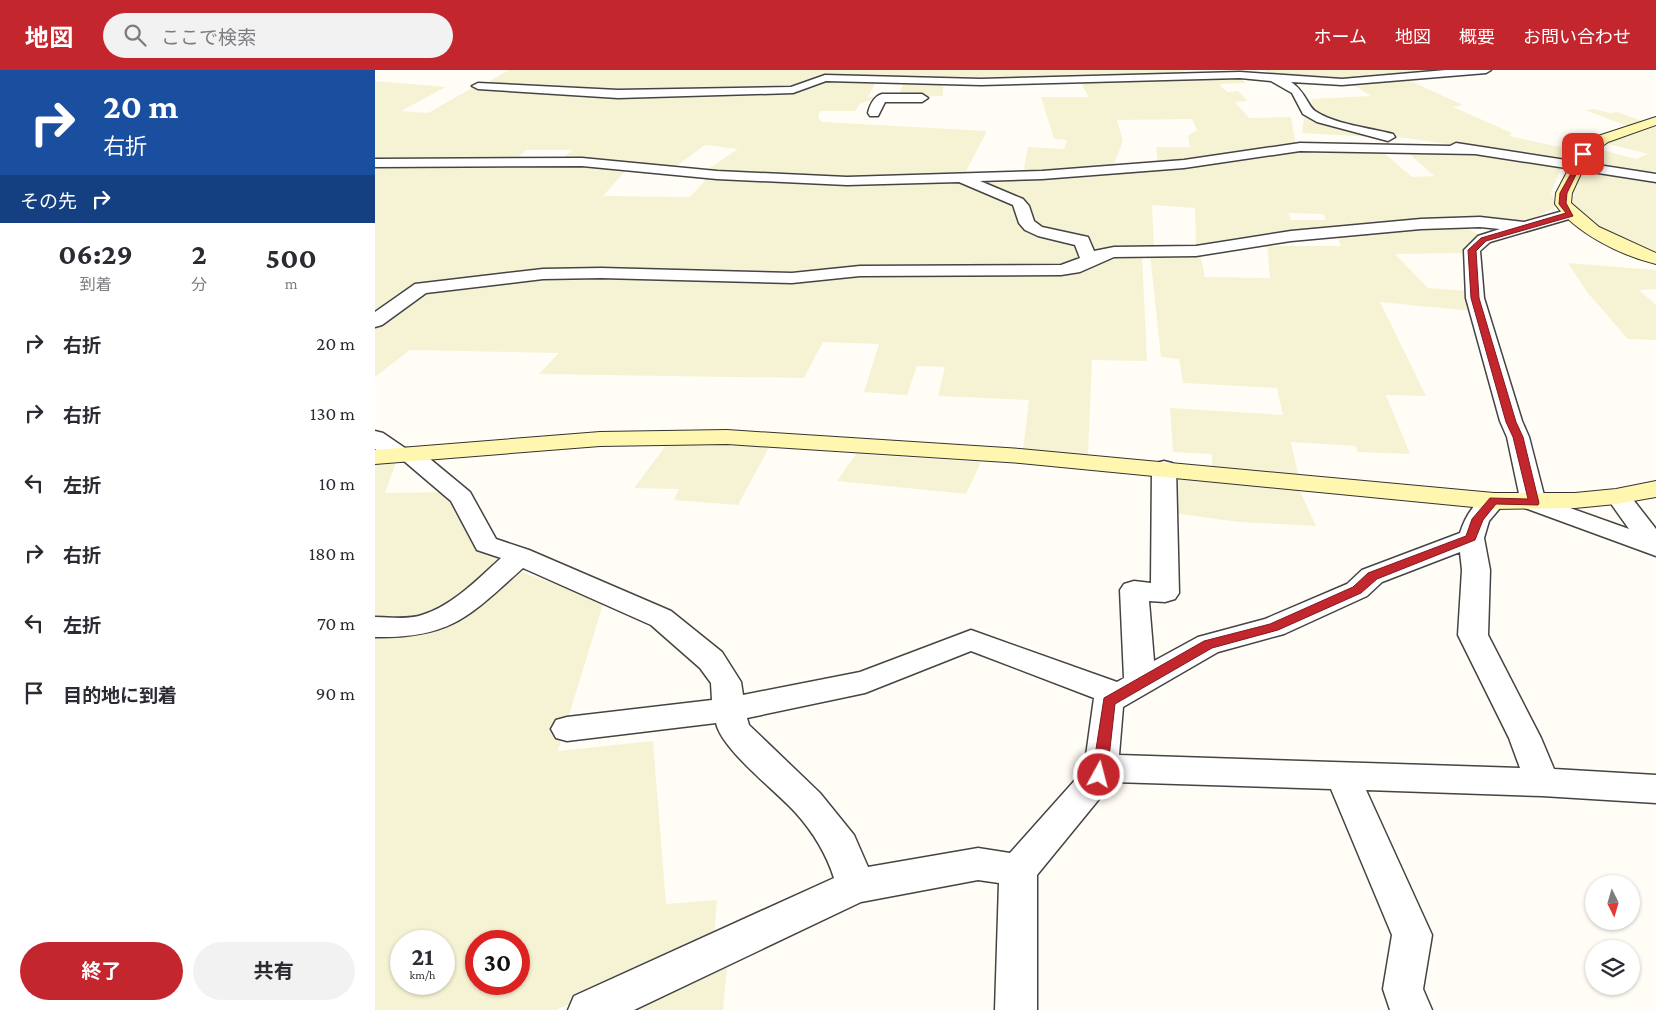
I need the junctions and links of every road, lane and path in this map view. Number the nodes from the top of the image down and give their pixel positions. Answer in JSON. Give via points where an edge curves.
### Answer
{"nodes":[{"id":1,"x":1257,"y":70,"type":"edge"},
{"id":2,"x":1486,"y":70,"type":"edge"},
{"id":3,"x":1471,"y":71,"type":"edge"},
{"id":4,"x":1271,"y":77,"type":"junction"},
{"id":5,"x":947,"y":82,"type":"junction"},
{"id":6,"x":478,"y":86,"type":"dead end"},
{"id":7,"x":1307,"y":111,"type":"junction"},
{"id":8,"x":875,"y":113,"type":"dead end"},
{"id":9,"x":1656,"y":121,"type":"edge"},
{"id":10,"x":1300,"y":147,"type":"junction"},
{"id":11,"x":1474,"y":150,"type":"junction"},
{"id":12,"x":375,"y":163,"type":"edge"},
{"id":13,"x":1579,"y":165,"type":"junction"},
{"id":14,"x":959,"y":178,"type":"junction"},
{"id":15,"x":1656,"y":178,"type":"edge"},
{"id":16,"x":1570,"y":214,"type":"junction"},
{"id":17,"x":1523,"y":226,"type":"junction"},
{"id":18,"x":1089,"y":259,"type":"junction"},
{"id":19,"x":1656,"y":259,"type":"edge"},
{"id":20,"x":375,"y":321,"type":"edge"},
{"id":21,"x":375,"y":438,"type":"edge"},
{"id":22,"x":395,"y":455,"type":"edge"},
{"id":23,"x":1164,"y":468,"type":"junction"},
{"id":24,"x":1656,"y":489,"type":"edge"},
{"id":25,"x":1619,"y":498,"type":"junction"},
{"id":26,"x":1493,"y":500,"type":"junction"},
{"id":27,"x":1534,"y":503,"type":"junction"},
{"id":28,"x":1471,"y":538,"type":"junction"},
{"id":29,"x":1656,"y":548,"type":"edge"},
{"id":30,"x":520,"y":556,"type":"junction"},
{"id":31,"x":375,"y":627,"type":"edge"},
{"id":32,"x":1130,"y":689,"type":"junction"},
{"id":33,"x":729,"y":710,"type":"junction"},
{"id":34,"x":567,"y":729,"type":"dead end"},
{"id":35,"x":1100,"y":768,"type":"junction"},
{"id":36,"x":1343,"y":776,"type":"junction"},
{"id":37,"x":1542,"y":782,"type":"junction"},
{"id":38,"x":1656,"y":789,"type":"edge"},
{"id":39,"x":1018,"y":870,"type":"junction"},
{"id":40,"x":856,"y":886,"type":"junction"},
{"id":41,"x":1023,"y":1004,"type":"edge"},
{"id":42,"x":589,"y":1010,"type":"edge"},
{"id":43,"x":1411,"y":1010,"type":"edge"}],
"edges":[{"from":1,"to":4,"type":"street"},
{"from":2,"to":3,"type":"street"},
{"from":3,"to":4,"type":"street","via":[[1342,82]]},
{"from":4,"to":5,"type":"street"},
{"from":4,"to":7,"type":"street","via":[[1298,92]]},
{"from":5,"to":6,"type":"street","via":[[825,78],[793,90],[618,94]]},
{"from":5,"to":8,"type":"street","via":[[941,97],[882,98],[876,104]]},
{"from":7,"to":10,"type":"street","via":[[1301,116],[1297,128]]},
{"from":7,"to":11,"type":"street","via":[[1321,119],[1372,134]]},
{"from":9,"to":13,"type":"street","via":[[1599,142],[1583,154]]},
{"from":10,"to":11,"type":"street"},
{"from":10,"to":14,"type":"street","via":[[1184,164]]},
{"from":11,"to":13,"type":"street"},
{"from":12,"to":14,"type":"street","via":[[573,162],[789,180]]},
{"from":13,"to":15,"type":"street"},
{"from":13,"to":16,"type":"street","via":[[1564,193],[1563,204]]},
{"from":14,"to":18,"type":"street","via":[[1017,202],[1031,227],[1082,241]]},
{"from":16,"to":17,"type":"street"},
{"from":16,"to":19,"type":"street","via":[[1592,230]]},
{"from":17,"to":18,"type":"street","via":[[1480,222],[1421,224],[1291,236],[1196,251],[1114,252]]},
{"from":17,"to":27,"type":"street","via":[[1483,239],[1472,250],[1471,264],[1475,298],[1518,437]]},
{"from":18,"to":20,"type":"street","via":[[1074,268],[1061,270],[860,271],[792,278],[601,272],[543,274],[421,288]]},
{"from":21,"to":22,"type":"street"},
{"from":22,"to":23,"type":"street","via":[[601,439],[727,437]]},
{"from":22,"to":30,"type":"street","via":[[461,497],[486,544]]},
{"from":23,"to":26,"type":"street"},
{"from":23,"to":32,"type":"street","via":[[1165,593],[1134,590]]},
{"from":24,"to":25,"type":"street"},
{"from":25,"to":27,"type":"street"},
{"from":25,"to":29,"type":"street"},
{"from":26,"to":27,"type":"street"},
{"from":26,"to":28,"type":"street","via":[[1477,519]]},
{"from":27,"to":29,"type":"street"},
{"from":28,"to":32,"type":"street","via":[[1372,576],[1357,590],[1274,627],[1208,644]]},
{"from":28,"to":37,"type":"street","via":[[1476,570],[1473,635],[1525,738]]},
{"from":30,"to":31,"type":"street","via":[[449,615],[429,624]]},
{"from":30,"to":33,"type":"street","via":[[661,618],[711,660],[726,682]]},
{"from":32,"to":33,"type":"street","via":[[971,640],[865,682]]},
{"from":32,"to":35,"type":"street","via":[[1108,701]]},
{"from":33,"to":34,"type":"street"},
{"from":33,"to":40,"type":"street","via":[[734,731],[808,803],[841,846]]},
{"from":35,"to":36,"type":"street"},
{"from":35,"to":39,"type":"street","via":[[1099,775]]},
{"from":36,"to":37,"type":"street"},
{"from":36,"to":43,"type":"street","via":[[1412,935],[1403,989]]},
{"from":37,"to":38,"type":"street"},
{"from":39,"to":40,"type":"street","via":[[978,864]]},
{"from":39,"to":41,"type":"street"},
{"from":40,"to":42,"type":"street"}]}
